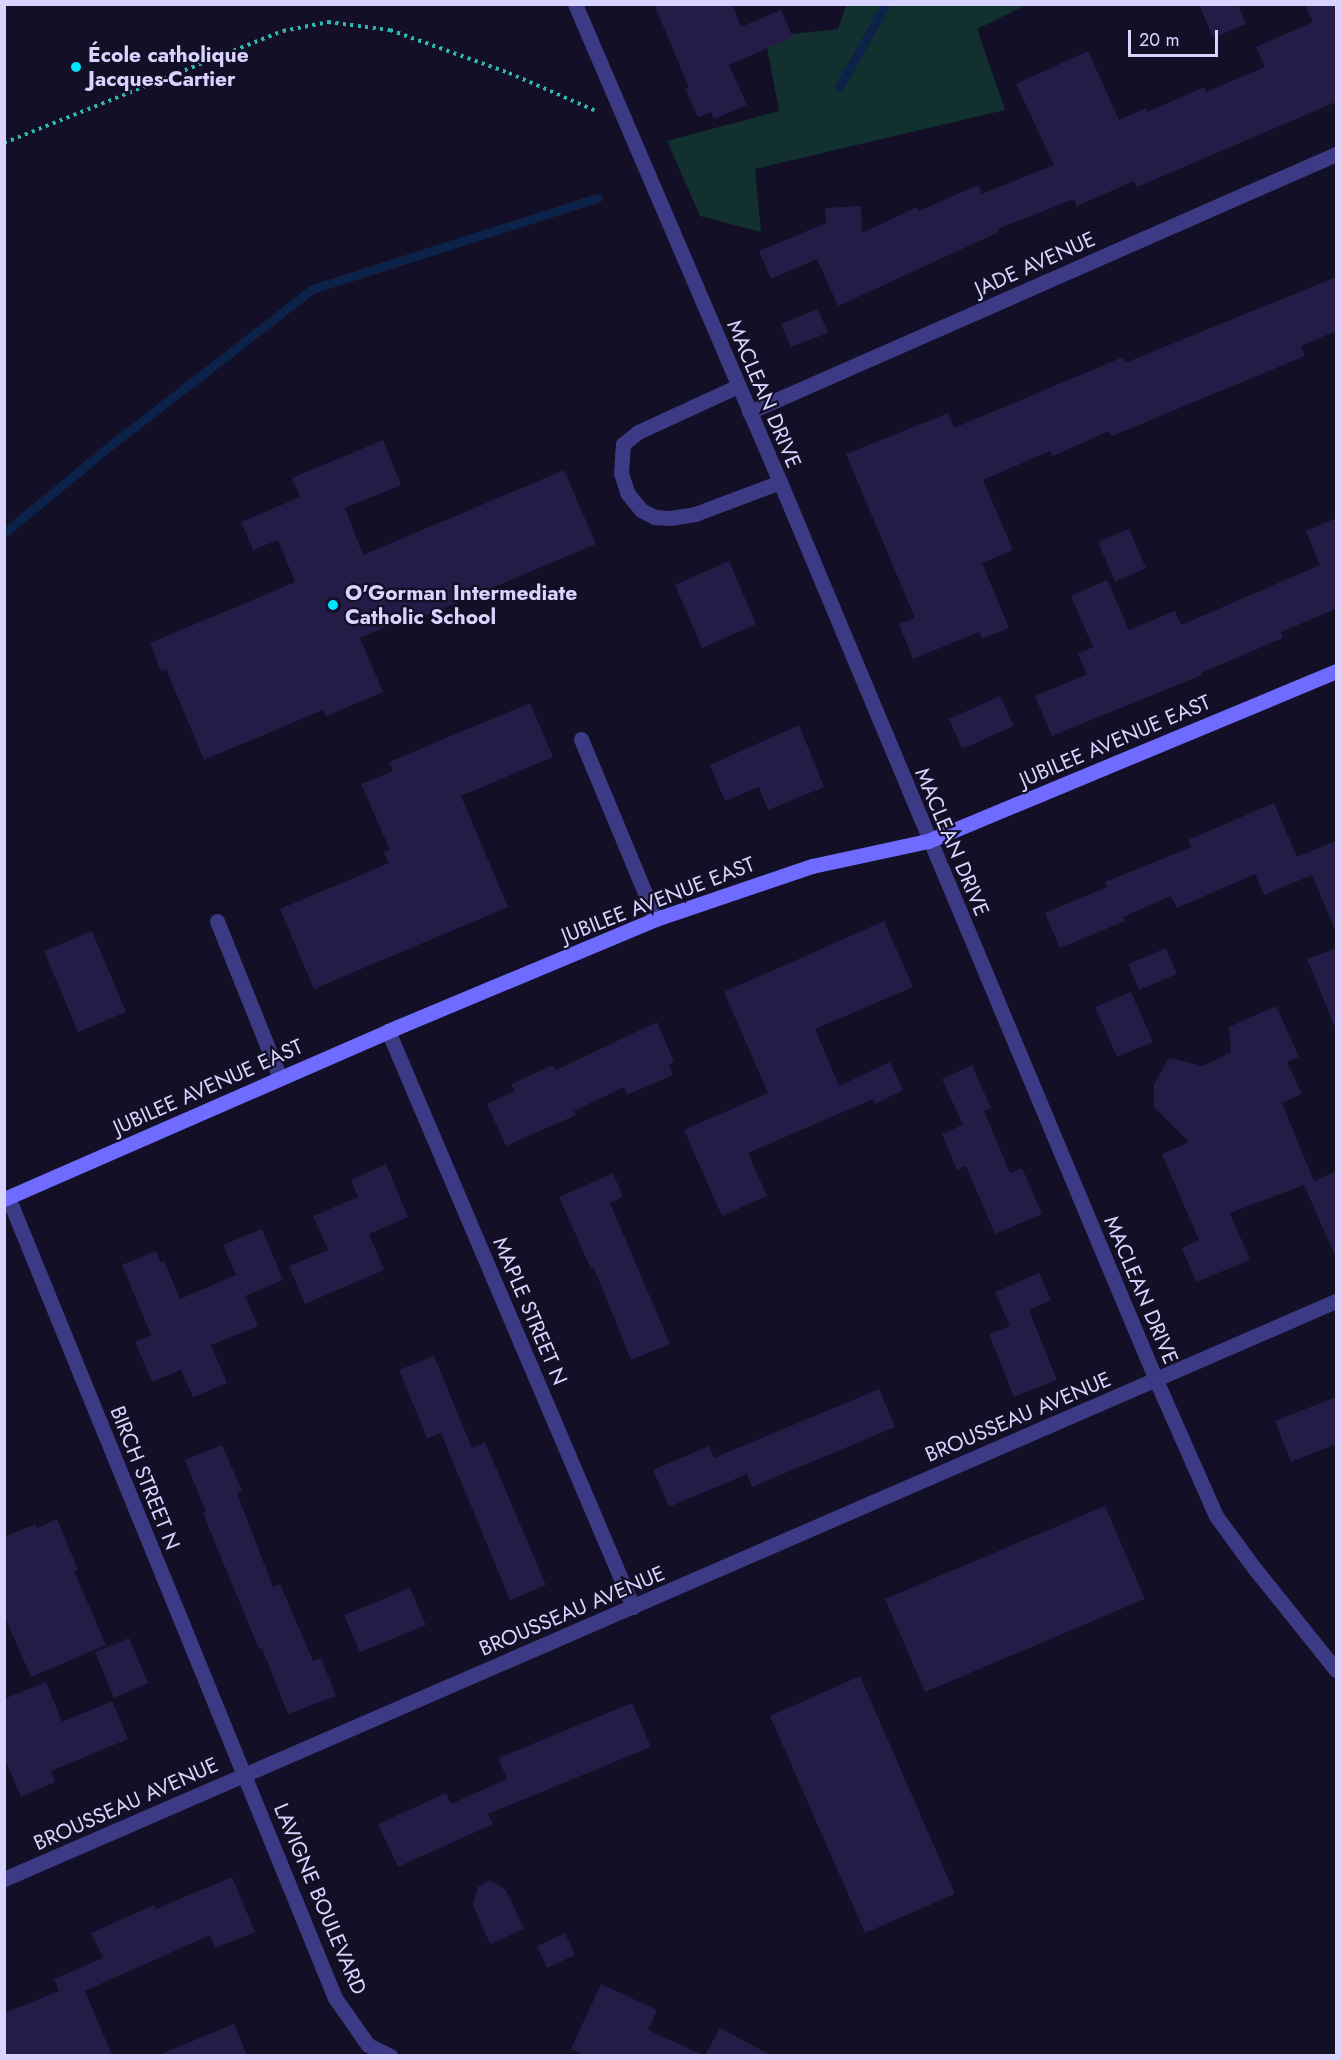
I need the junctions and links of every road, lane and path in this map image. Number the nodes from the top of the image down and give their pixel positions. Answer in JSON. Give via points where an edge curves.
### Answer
{"nodes":[{"id":1,"x":575,"y":4,"type":"edge"},
{"id":2,"x":627,"y":125,"type":"junction"},
{"id":3,"x":4,"y":143,"type":"edge"},
{"id":4,"x":1336,"y":154,"type":"edge"},
{"id":5,"x":738,"y":386,"type":"junction"},
{"id":6,"x":750,"y":412,"type":"junction"},
{"id":7,"x":780,"y":482,"type":"junction"},
{"id":8,"x":1336,"y":671,"type":"edge"},
{"id":9,"x":581,"y":739,"type":"dead end"},
{"id":10,"x":928,"y":841,"type":"junction"},
{"id":11,"x":656,"y":919,"type":"junction"},
{"id":12,"x":217,"y":921,"type":"dead end"},
{"id":13,"x":388,"y":1031,"type":"junction"},
{"id":14,"x":280,"y":1078,"type":"junction"},
{"id":15,"x":6,"y":1198,"type":"edge"},
{"id":16,"x":1336,"y":1301,"type":"edge"},
{"id":17,"x":1156,"y":1380,"type":"junction"},
{"id":18,"x":633,"y":1607,"type":"junction"},
{"id":19,"x":1336,"y":1670,"type":"edge"},
{"id":20,"x":244,"y":1775,"type":"junction"},
{"id":21,"x":4,"y":1880,"type":"edge"},
{"id":22,"x":392,"y":2055,"type":"edge"}],
"edges":[{"from":1,"to":2,"type":"street","name":"MACLEAN DRIVE"},
{"from":2,"to":3,"type":"path","via":[[509,73],[390,30],[328,22],[283,31]]},
{"from":2,"to":5,"type":"street","name":"MACLEAN DRIVE"},
{"from":4,"to":6,"type":"street","name":"JADE AVENUE"},
{"from":5,"to":6,"type":"street","name":"MACLEAN DRIVE"},
{"from":5,"to":7,"type":"street","via":[[638,432],[623,444],[621,473],[628,494],[641,510],[670,518],[695,514]]},
{"from":6,"to":7,"type":"street","name":"MACLEAN DRIVE"},
{"from":7,"to":10,"type":"street","name":"MACLEAN DRIVE"},
{"from":8,"to":10,"type":"main road","name":"JUBILEE AVENUE EAST"},
{"from":9,"to":11,"type":"street"},
{"from":10,"to":11,"type":"main road","name":"JUBILEE AVENUE EAST","via":[[812,866]]},
{"from":10,"to":17,"type":"street","name":"MACLEAN DRIVE"},
{"from":11,"to":13,"type":"main road","name":"JUBILEE AVENUE EAST"},
{"from":12,"to":14,"type":"street"},
{"from":13,"to":14,"type":"main road","name":"JUBILEE AVENUE EAST"},
{"from":13,"to":18,"type":"street","name":"MAPLE STREET N"},
{"from":14,"to":15,"type":"main road","name":"JUBILEE AVENUE EAST"},
{"from":15,"to":20,"type":"street","name":"BIRCH STREET N"},
{"from":16,"to":17,"type":"street","name":"BROUSSEAU AVENUE"},
{"from":17,"to":18,"type":"street","name":"BROUSSEAU AVENUE"},
{"from":17,"to":19,"type":"street","name":"MACLEAN DRIVE","via":[[1216,1516]]},
{"from":18,"to":20,"type":"street","name":"BROUSSEAU AVENUE"},
{"from":20,"to":21,"type":"street","name":"BROUSSEAU AVENUE"},
{"from":20,"to":22,"type":"street","name":"LAVIGNE BOULEVARD","via":[[335,1998],[368,2045]]}]}
